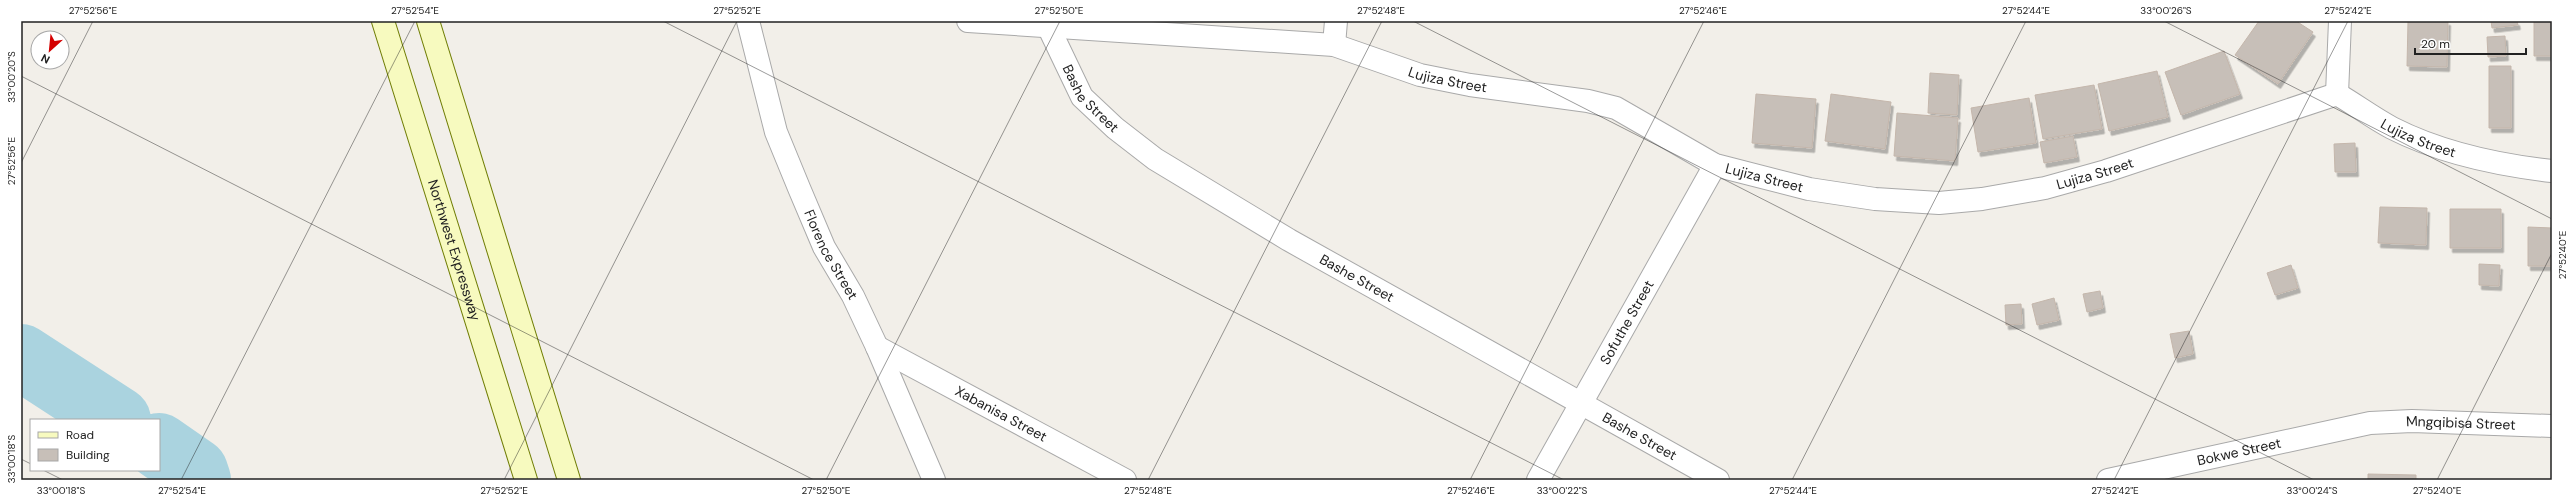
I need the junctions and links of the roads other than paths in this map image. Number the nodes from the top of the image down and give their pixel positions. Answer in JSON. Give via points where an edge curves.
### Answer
{"nodes":[{"id":1,"x":383,"y":21,"type":"edge"},
{"id":2,"x":428,"y":21,"type":"edge"},
{"id":3,"x":748,"y":21,"type":"edge"},
{"id":4,"x":968,"y":21,"type":"edge"},
{"id":5,"x":1336,"y":21,"type":"edge"},
{"id":6,"x":2340,"y":21,"type":"edge"},
{"id":7,"x":1048,"y":24,"type":"edge"},
{"id":8,"x":1334,"y":44,"type":"junction"},
{"id":9,"x":2338,"y":94,"type":"junction"},
{"id":10,"x":1715,"y":165,"type":"junction"},
{"id":11,"x":2552,"y":171,"type":"edge"},
{"id":12,"x":877,"y":347,"type":"junction"},
{"id":13,"x":1581,"y":404,"type":"junction"},
{"id":14,"x":2370,"y":423,"type":"joint"},
{"id":15,"x":2552,"y":426,"type":"edge"},
{"id":16,"x":526,"y":480,"type":"edge"},
{"id":17,"x":569,"y":480,"type":"edge"},
{"id":18,"x":934,"y":480,"type":"edge"},
{"id":19,"x":1125,"y":480,"type":"edge"},
{"id":20,"x":1538,"y":480,"type":"edge"},
{"id":21,"x":1718,"y":480,"type":"edge"},
{"id":22,"x":2108,"y":480,"type":"edge"}],
"edges":[{"from":1,"to":16,"type":"main road","name":"Northwest Expressway"},
{"from":2,"to":17,"type":"main road"},
{"from":3,"to":12,"type":"street","name":"Florence Street","via":[[782,146],[824,247],[853,296]]},
{"from":4,"to":7,"type":"street","name":"Lujiza Street"},
{"from":5,"to":8,"type":"street"},
{"from":6,"to":9,"type":"street"},
{"from":7,"to":8,"type":"street","name":"Lujiza Street"},
{"from":7,"to":13,"type":"street","name":"Bashe Street","via":[[1082,97],[1115,128],[1155,159],[1290,240]]},
{"from":8,"to":10,"type":"street","name":"Lujiza Street","via":[[1420,75],[1470,85],[1588,101],[1616,108]]},
{"from":9,"to":10,"type":"street","name":"Lujiza Street","via":[[2106,171],[2045,188],[1982,199],[1938,203],[1875,199],[1809,189]]},
{"from":9,"to":11,"type":"street","name":"Lujiza Street","via":[[2392,128],[2443,149],[2500,163]]},
{"from":10,"to":13,"type":"street","name":"Sofuthe Street"},
{"from":12,"to":18,"type":"street","name":"Florence Street"},
{"from":12,"to":19,"type":"street","name":"Xabanisa Street"},
{"from":13,"to":20,"type":"street","name":"Sofuthe Street"},
{"from":13,"to":21,"type":"street","name":"Bashe Street"},
{"from":14,"to":15,"type":"street","name":"Mngqibisa Street","via":[[2412,421]]},
{"from":14,"to":22,"type":"street","name":"Bokwe Street"}]}
